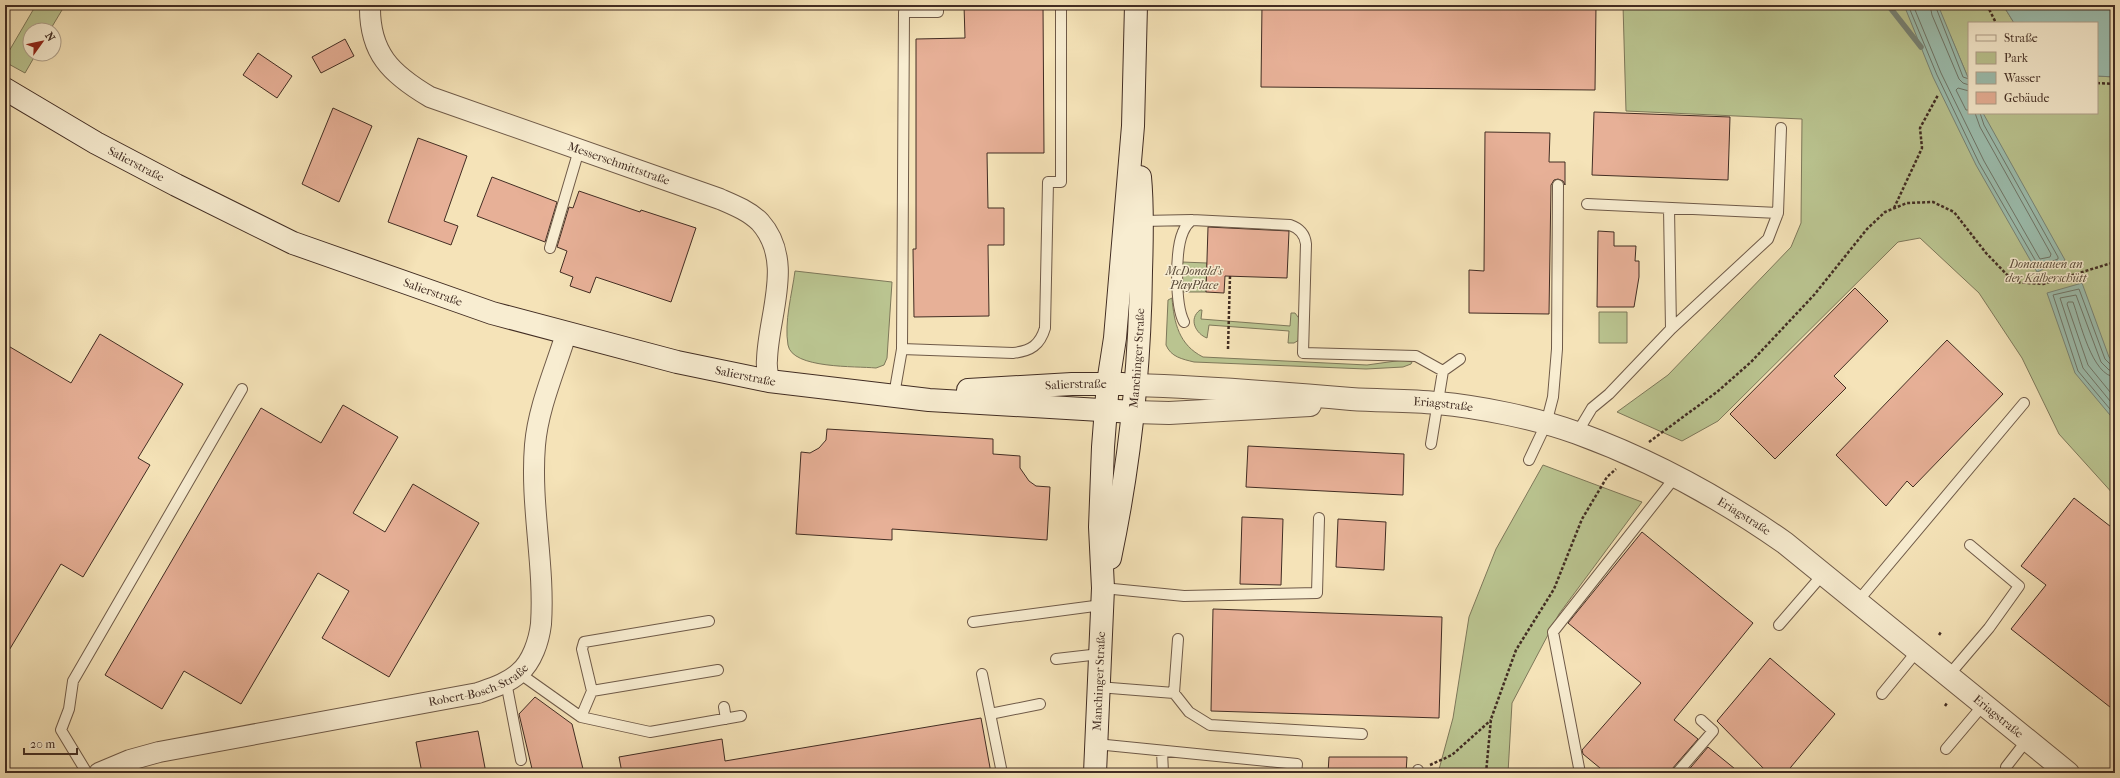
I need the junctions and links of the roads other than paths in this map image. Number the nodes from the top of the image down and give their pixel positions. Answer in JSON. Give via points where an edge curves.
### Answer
{"nodes":[{"id":1,"x":370,"y":5,"type":"edge"},
{"id":2,"x":938,"y":5,"type":"edge"},
{"id":3,"x":1061,"y":5,"type":"edge"},
{"id":4,"x":1136,"y":5,"type":"edge"},
{"id":5,"x":12,"y":93,"type":"edge"},
{"id":6,"x":1133,"y":126,"type":"junction"},
{"id":7,"x":1781,"y":128,"type":"dead end"},
{"id":8,"x":579,"y":150,"type":"junction"},
{"id":9,"x":1558,"y":185,"type":"dead end"},
{"id":10,"x":1587,"y":204,"type":"dead end"},
{"id":11,"x":1669,"y":208,"type":"junction"},
{"id":12,"x":1778,"y":213,"type":"junction"},
{"id":13,"x":1192,"y":220,"type":"junction"},
{"id":14,"x":1142,"y":221,"type":"junction"},
{"id":15,"x":550,"y":248,"type":"dead end"},
{"id":16,"x":1184,"y":322,"type":"dead end"},
{"id":17,"x":1671,"y":329,"type":"junction"},
{"id":18,"x":566,"y":334,"type":"junction"},
{"id":19,"x":902,"y":350,"type":"junction"},
{"id":20,"x":1460,"y":359,"type":"dead end"},
{"id":21,"x":1443,"y":371,"type":"junction"},
{"id":22,"x":768,"y":381,"type":"junction"},
{"id":23,"x":1108,"y":383,"type":"junction"},
{"id":24,"x":1136,"y":384,"type":"junction"},
{"id":25,"x":242,"y":389,"type":"dead end"},
{"id":26,"x":894,"y":395,"type":"junction"},
{"id":27,"x":1353,"y":399,"type":"junction"},
{"id":28,"x":1437,"y":403,"type":"junction"},
{"id":29,"x":2024,"y":403,"type":"dead end"},
{"id":30,"x":1106,"y":411,"type":"junction"},
{"id":31,"x":1134,"y":412,"type":"junction"},
{"id":32,"x":1546,"y":424,"type":"junction"},
{"id":33,"x":1576,"y":433,"type":"junction"},
{"id":34,"x":1431,"y":444,"type":"dead end"},
{"id":35,"x":1529,"y":460,"type":"dead end"},
{"id":36,"x":1676,"y":476,"type":"junction"},
{"id":37,"x":1319,"y":518,"type":"dead end"},
{"id":38,"x":1970,"y":545,"type":"dead end"},
{"id":39,"x":1824,"y":573,"type":"junction"},
{"id":40,"x":1103,"y":596,"type":"junction"},
{"id":41,"x":1858,"y":601,"type":"junction"},
{"id":42,"x":709,"y":621,"type":"dead end"},
{"id":43,"x":973,"y":622,"type":"dead end"},
{"id":44,"x":1779,"y":626,"type":"dead end"},
{"id":45,"x":1178,"y":639,"type":"dead end"},
{"id":46,"x":1918,"y":650,"type":"junction"},
{"id":47,"x":1100,"y":654,"type":"junction"},
{"id":48,"x":1056,"y":659,"type":"dead end"},
{"id":49,"x":718,"y":670,"type":"dead end"},
{"id":50,"x":982,"y":674,"type":"dead end"},
{"id":51,"x":1949,"y":676,"type":"junction"},
{"id":52,"x":513,"y":677,"type":"junction"},
{"id":53,"x":1098,"y":687,"type":"junction"},
{"id":54,"x":592,"y":691,"type":"junction"},
{"id":55,"x":1174,"y":693,"type":"junction"},
{"id":56,"x":1882,"y":694,"type":"dead end"},
{"id":57,"x":1040,"y":704,"type":"dead end"},
{"id":58,"x":1984,"y":704,"type":"junction"},
{"id":59,"x":724,"y":707,"type":"dead end"},
{"id":60,"x":990,"y":714,"type":"junction"},
{"id":61,"x":741,"y":716,"type":"dead end"},
{"id":62,"x":580,"y":717,"type":"junction"},
{"id":63,"x":726,"y":718,"type":"junction"},
{"id":64,"x":1701,"y":720,"type":"dead end"},
{"id":65,"x":1362,"y":734,"type":"dead end"},
{"id":66,"x":2027,"y":740,"type":"junction"},
{"id":67,"x":1096,"y":744,"type":"junction"},
{"id":68,"x":1946,"y":749,"type":"dead end"},
{"id":69,"x":1162,"y":751,"type":"junction"},
{"id":70,"x":521,"y":760,"type":"dead end"},
{"id":71,"x":2006,"y":768,"type":"dead end"},
{"id":72,"x":87,"y":773,"type":"edge"},
{"id":73,"x":99,"y":773,"type":"edge"},
{"id":74,"x":1002,"y":773,"type":"edge"},
{"id":75,"x":1095,"y":773,"type":"edge"},
{"id":76,"x":1163,"y":773,"type":"edge"},
{"id":77,"x":1296,"y":773,"type":"edge"},
{"id":78,"x":1580,"y":773,"type":"edge"},
{"id":79,"x":1677,"y":773,"type":"edge"},
{"id":80,"x":2068,"y":773,"type":"edge"}],
"edges":[{"from":1,"to":8,"type":"street","name":"Messerschmittstraße","via":[[371,26],[377,46],[387,65],[406,83],[430,96]]},
{"from":2,"to":19,"type":"lane","via":[[938,12],[904,12]]},
{"from":3,"to":19,"type":"lane","via":[[1061,182],[1048,182],[1043,337],[1036,346],[1013,354]]},
{"from":4,"to":6,"type":"main road","name":"Manchinger Straße"},
{"from":5,"to":18,"type":"main road","name":"Salierstraße","via":[[96,143],[169,182],[293,243],[448,299]]},
{"from":6,"to":14,"type":"main road","name":"Manchinger Straße"},
{"from":6,"to":23,"type":"main road","name":"Manchinger Straße","via":[[1115,338]]},
{"from":7,"to":12,"type":"lane"},
{"from":8,"to":15,"type":"lane"},
{"from":8,"to":22,"type":"street","name":"Messerschmittstraße","via":[[741,208],[759,222],[772,240],[778,260],[767,360]]},
{"from":9,"to":32,"type":"lane","via":[[1557,349],[1553,397]]},
{"from":10,"to":11,"type":"lane"},
{"from":11,"to":12,"type":"lane"},
{"from":11,"to":17,"type":"lane"},
{"from":12,"to":17,"type":"lane","via":[[1768,238]]},
{"from":13,"to":14,"type":"lane"},
{"from":13,"to":16,"type":"lane","via":[[1184,228],[1180,242],[1177,295],[1179,312]]},
{"from":13,"to":21,"type":"lane","via":[[1290,225],[1298,228],[1306,238],[1303,353],[1416,356]]},
{"from":14,"to":24,"type":"main road","name":"Manchinger Straße","via":[[1140,338]]},
{"from":17,"to":33,"type":"lane","via":[[1609,394],[1592,408]]},
{"from":18,"to":22,"type":"main road","name":"Salierstraße","via":[[677,362]]},
{"from":18,"to":52,"type":"street","name":"Robert-Bosch-Straße","via":[[535,444],[540,626],[534,652]]},
{"from":19,"to":26,"type":"lane"},
{"from":20,"to":21,"type":"lane"},
{"from":21,"to":28,"type":"lane"},
{"from":22,"to":26,"type":"main road","name":"Salierstraße"},
{"from":23,"to":24,"type":"main road","name":"Salierstraße"},
{"from":23,"to":26,"type":"main road","name":"Salierstraße"},
{"from":23,"to":30,"type":"main road","name":"Manchinger Straße"},
{"from":24,"to":27,"type":"main road","name":"Eriagstraße"},
{"from":24,"to":31,"type":"main road","name":"Manchinger Straße"},
{"from":25,"to":72,"type":"lane","via":[[73,681],[69,709],[62,730]]},
{"from":26,"to":30,"type":"main road","name":"Salierstraße","via":[[928,400]]},
{"from":27,"to":28,"type":"main road","name":"Eriagstraße"},
{"from":27,"to":31,"type":"main road","name":"Eriagstraße","via":[[1284,408],[1169,414]]},
{"from":28,"to":32,"type":"main road","name":"Eriagstraße"},
{"from":28,"to":34,"type":"lane"},
{"from":29,"to":41,"type":"lane"},
{"from":30,"to":31,"type":"main road","name":"Eriagstraße"},
{"from":30,"to":40,"type":"main road","name":"Manchinger Straße","via":[[1100,527]]},
{"from":31,"to":40,"type":"main road","name":"Manchinger Straße"},
{"from":32,"to":33,"type":"main road","name":"Eriagstraße"},
{"from":32,"to":35,"type":"lane"},
{"from":33,"to":36,"type":"main road","name":"Eriagstraße"},
{"from":36,"to":39,"type":"main road","name":"Eriagstraße","via":[[1746,516]]},
{"from":36,"to":78,"type":"lane","via":[[1554,632]]},
{"from":37,"to":40,"type":"lane","via":[[1317,593]]},
{"from":38,"to":51,"type":"lane","via":[[2019,586],[1989,628]]},
{"from":39,"to":41,"type":"main road","name":"Eriagstraße"},
{"from":39,"to":44,"type":"lane"},
{"from":40,"to":43,"type":"lane"},
{"from":40,"to":47,"type":"main road","name":"Manchinger Straße"},
{"from":41,"to":46,"type":"main road","name":"Eriagstraße"},
{"from":42,"to":54,"type":"lane","via":[[584,642],[582,649]]},
{"from":45,"to":55,"type":"lane"},
{"from":46,"to":51,"type":"main road","name":"Eriagstraße"},
{"from":46,"to":56,"type":"lane"},
{"from":47,"to":48,"type":"lane"},
{"from":47,"to":53,"type":"main road","name":"Manchinger Straße"},
{"from":49,"to":54,"type":"lane"},
{"from":50,"to":60,"type":"lane"},
{"from":51,"to":58,"type":"main road","name":"Eriagstraße"},
{"from":52,"to":62,"type":"lane"},
{"from":52,"to":70,"type":"lane"},
{"from":52,"to":73,"type":"street","name":"Robert-Bosch-Straße","via":[[478,693],[159,752],[130,760]]},
{"from":53,"to":55,"type":"lane"},
{"from":53,"to":67,"type":"main road","name":"Manchinger Straße"},
{"from":54,"to":62,"type":"lane"},
{"from":55,"to":65,"type":"lane","via":[[1189,712],[1210,725]]},
{"from":57,"to":60,"type":"lane"},
{"from":58,"to":66,"type":"main road","name":"Eriagstraße"},
{"from":58,"to":68,"type":"lane"},
{"from":59,"to":63,"type":"lane"},
{"from":60,"to":74,"type":"lane"},
{"from":61,"to":63,"type":"lane"},
{"from":62,"to":63,"type":"lane","via":[[650,732]]},
{"from":64,"to":79,"type":"lane","via":[[1713,731]]},
{"from":66,"to":71,"type":"lane"},
{"from":66,"to":80,"type":"main road","name":"Eriagstraße"},
{"from":67,"to":69,"type":"lane"},
{"from":67,"to":75,"type":"main road","name":"Manchinger Straße"},
{"from":69,"to":76,"type":"lane"},
{"from":69,"to":77,"type":"lane","via":[[1297,764]]}]}
